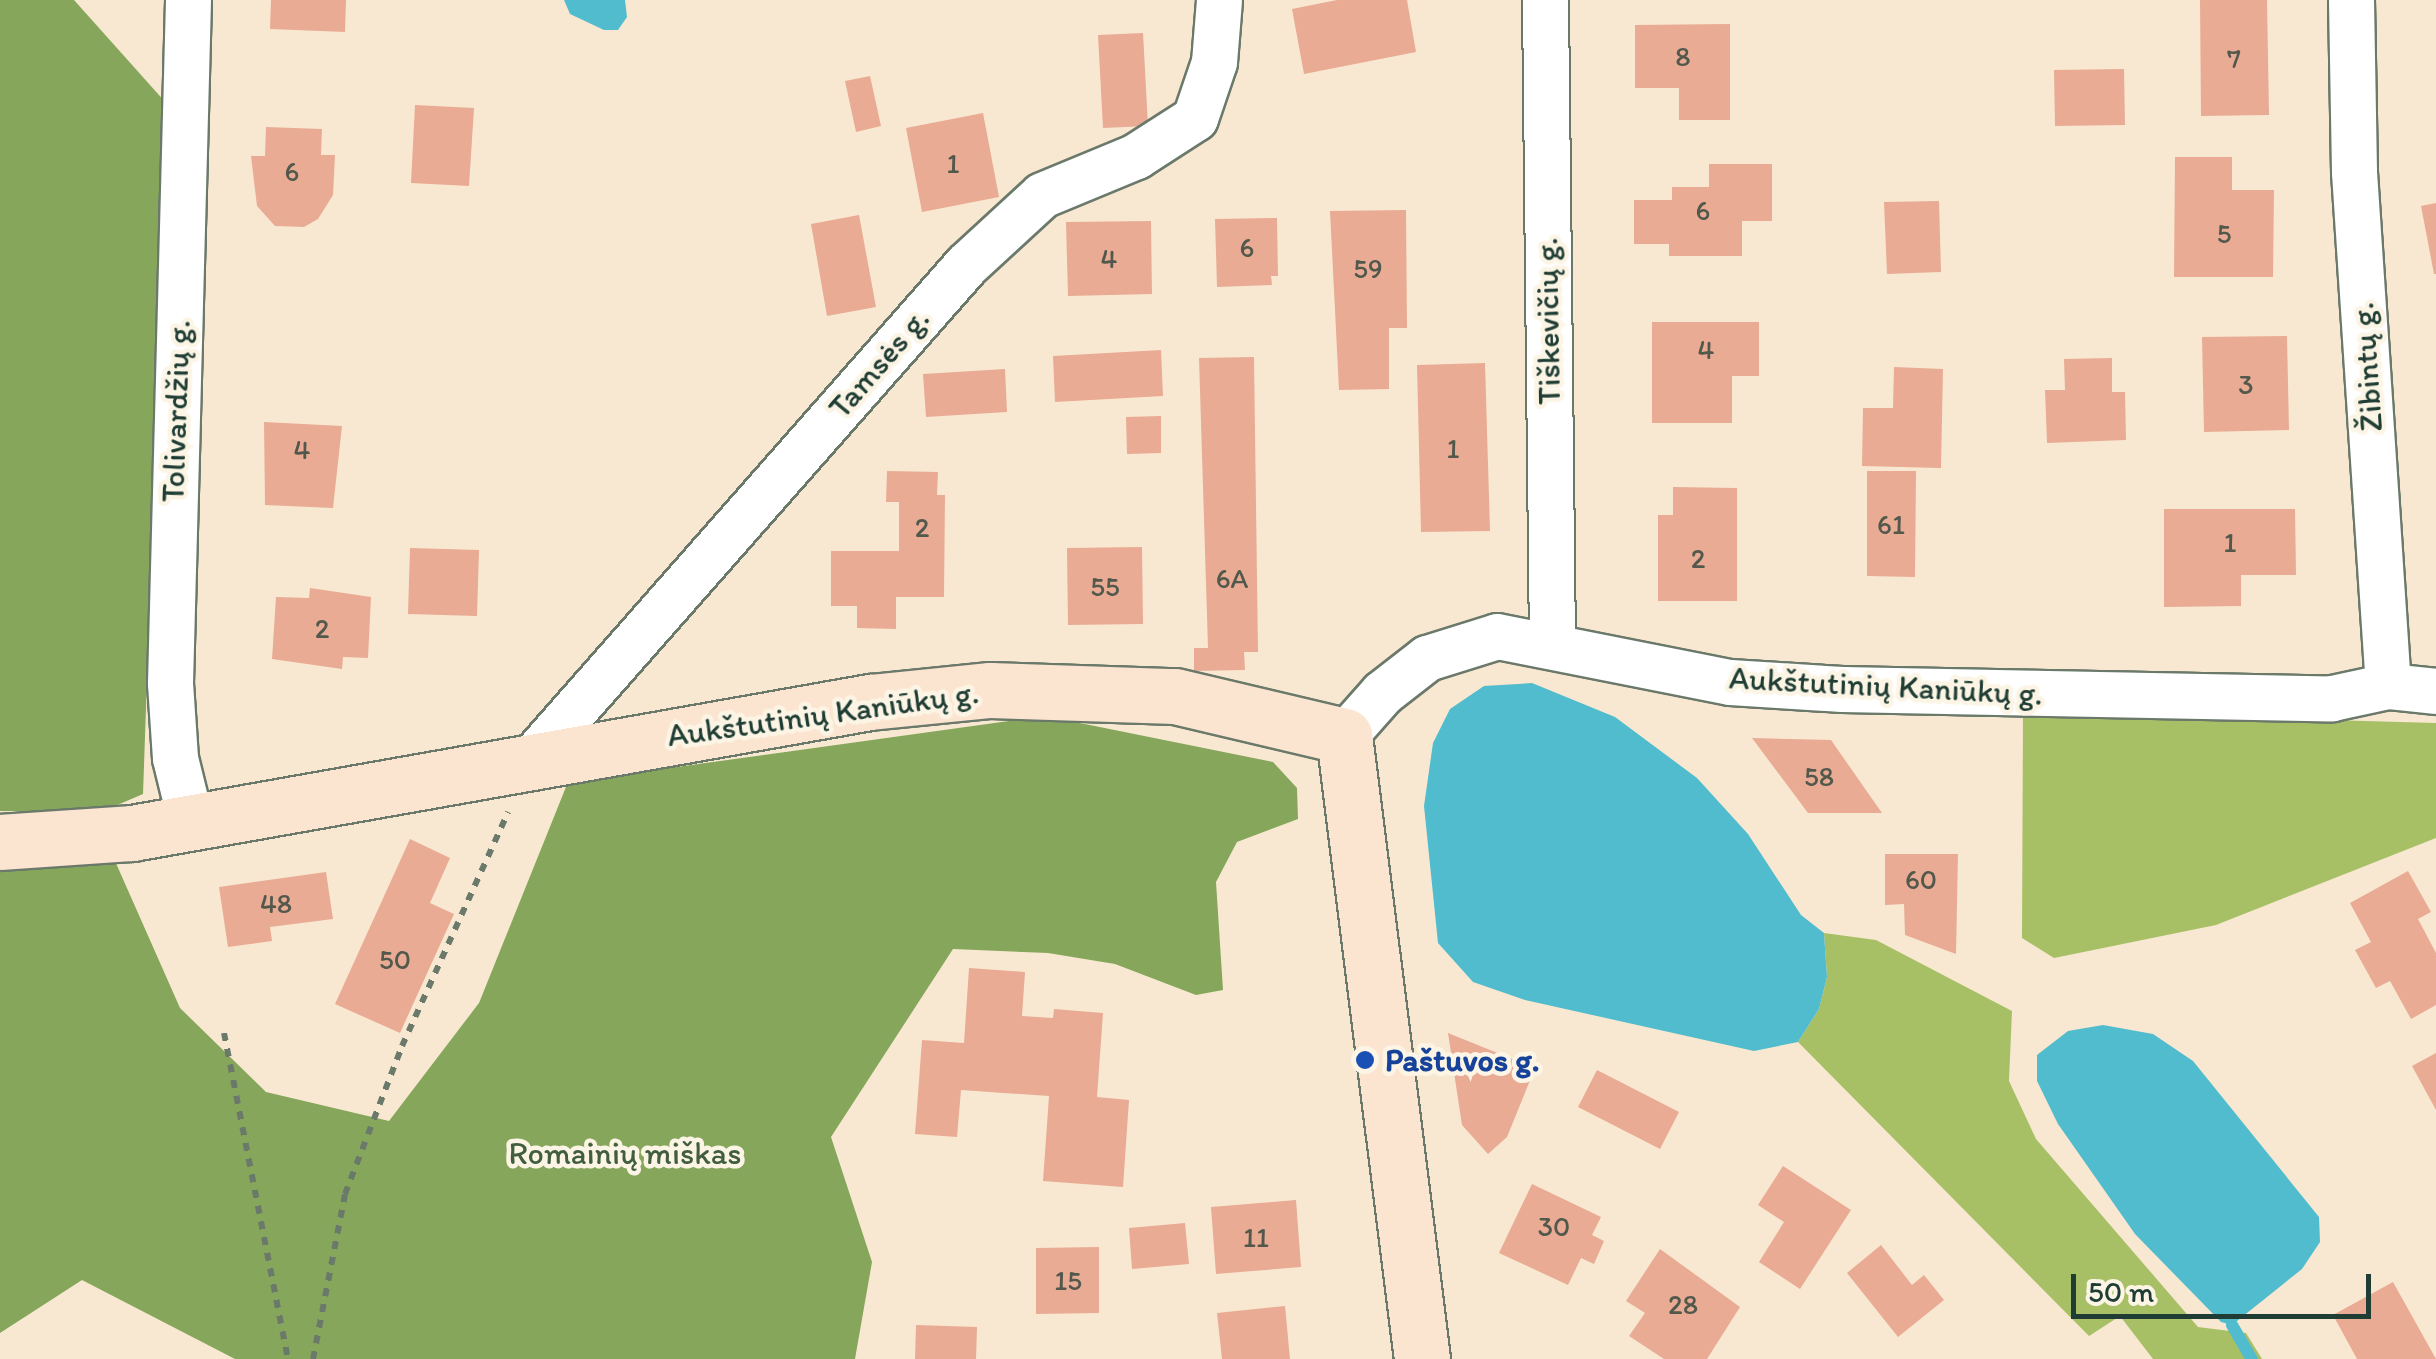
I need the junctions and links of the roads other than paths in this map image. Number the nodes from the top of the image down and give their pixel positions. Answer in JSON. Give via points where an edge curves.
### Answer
{"nodes":[{"id":1,"x":188,"y":0,"type":"edge"},
{"id":2,"x":1219,"y":0,"type":"edge"},
{"id":3,"x":1545,"y":0,"type":"edge"},
{"id":4,"x":2351,"y":0,"type":"edge"},
{"id":5,"x":1552,"y":642,"type":"junction"},
{"id":6,"x":2388,"y":686,"type":"junction"},
{"id":7,"x":2436,"y":692,"type":"edge"},
{"id":8,"x":1344,"y":736,"type":"junction"},
{"id":9,"x":530,"y":759,"type":"junction"},
{"id":10,"x":190,"y":819,"type":"junction"},
{"id":11,"x":0,"y":842,"type":"edge"},
{"id":12,"x":1422,"y":1359,"type":"edge"}],
"edges":[{"from":1,"to":10,"type":"street","name":"Tolivardžių g.","via":[[170,683],[175,758]]},
{"from":2,"to":9,"type":"street","name":"Tamsės g.","via":[[1214,62],[1195,118],[1136,156],[1042,194],[966,264]]},
{"from":3,"to":5,"type":"street","name":"Tiškevičių g."},
{"from":4,"to":6,"type":"street","name":"Žibintų g.","via":[[2354,172]]},
{"from":5,"to":6,"type":"street","name":"Aukštutinių Kaniūkų g.","via":[[1730,682],[1842,689],[2332,698]]},
{"from":5,"to":8,"type":"street","name":"Aukštutinių Kaniūkų g.","via":[[1498,636],[1427,658],[1382,693]]},
{"from":6,"to":7,"type":"street"},
{"from":8,"to":9,"type":"street","name":"Aukštutinių Kaniūkų g.","via":[[1174,696],[990,690],[870,702]]},
{"from":8,"to":12,"type":"street"},
{"from":9,"to":10,"type":"street","name":"Aukštutinių Kaniūkų g."},
{"from":10,"to":11,"type":"street","name":"Aukštutinių Kaniūkų g.","via":[[95,838]]}]}
